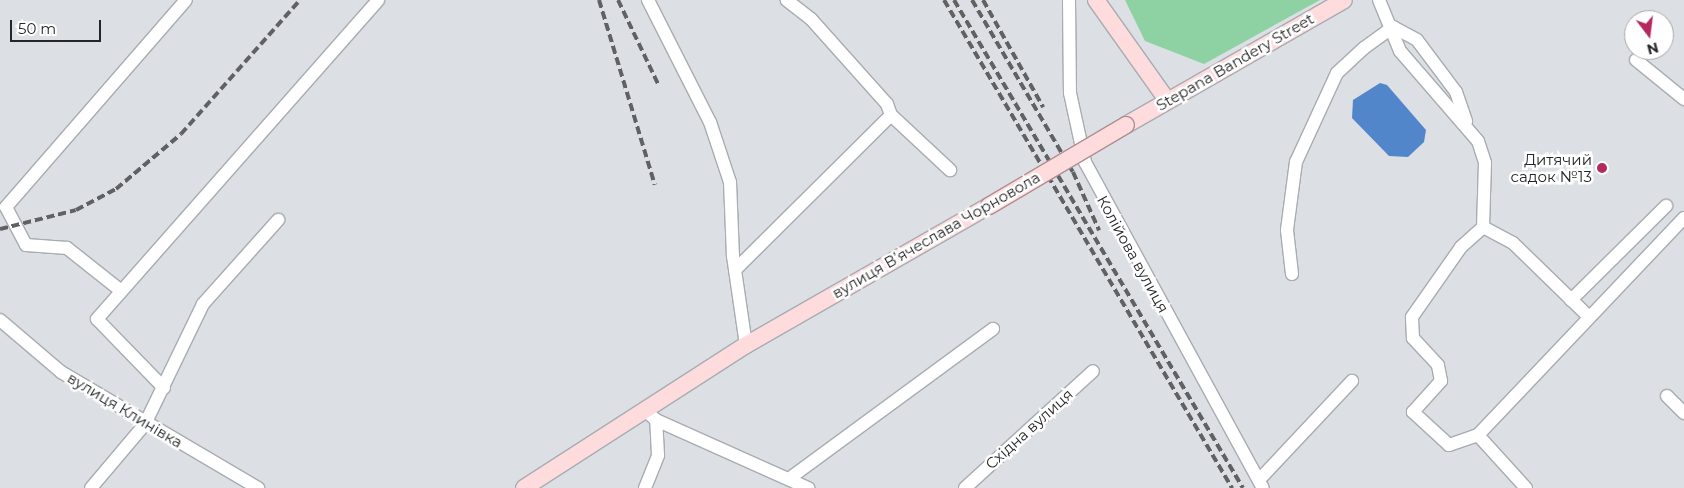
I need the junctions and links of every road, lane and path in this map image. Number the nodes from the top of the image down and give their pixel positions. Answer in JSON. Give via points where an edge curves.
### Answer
{"nodes":[{"id":1,"x":186,"y":0,"type":"edge"},
{"id":2,"x":378,"y":0,"type":"edge"},
{"id":3,"x":648,"y":0,"type":"edge"},
{"id":4,"x":787,"y":0,"type":"edge"},
{"id":5,"x":1069,"y":0,"type":"edge"},
{"id":6,"x":1096,"y":0,"type":"edge"},
{"id":7,"x":1344,"y":0,"type":"edge"},
{"id":8,"x":1379,"y":0,"type":"edge"},
{"id":9,"x":1394,"y":27,"type":"junction"},
{"id":10,"x":1636,"y":60,"type":"dead end"},
{"id":11,"x":1684,"y":99,"type":"edge"},
{"id":12,"x":1167,"y":100,"type":"junction"},
{"id":13,"x":891,"y":115,"type":"junction"},
{"id":14,"x":1466,"y":121,"type":"junction"},
{"id":15,"x":1126,"y":124,"type":"joint"},
{"id":16,"x":950,"y":170,"type":"dead end"},
{"id":17,"x":1666,"y":206,"type":"dead end"},
{"id":18,"x":1684,"y":218,"type":"edge"},
{"id":19,"x":278,"y":220,"type":"dead end"},
{"id":20,"x":1483,"y":227,"type":"junction"},
{"id":21,"x":735,"y":270,"type":"junction"},
{"id":22,"x":1292,"y":274,"type":"dead end"},
{"id":23,"x":120,"y":290,"type":"junction"},
{"id":24,"x":1571,"y":300,"type":"junction"},
{"id":25,"x":1589,"y":317,"type":"junction"},
{"id":26,"x":0,"y":320,"type":"edge"},
{"id":27,"x":993,"y":329,"type":"dead end"},
{"id":28,"x":746,"y":345,"type":"junction"},
{"id":29,"x":1093,"y":371,"type":"dead end"},
{"id":30,"x":1352,"y":381,"type":"dead end"},
{"id":31,"x":164,"y":388,"type":"junction"},
{"id":32,"x":1667,"y":396,"type":"dead end"},
{"id":33,"x":1684,"y":413,"type":"edge"},
{"id":34,"x":650,"y":414,"type":"junction"},
{"id":35,"x":145,"y":424,"type":"junction"},
{"id":36,"x":1478,"y":435,"type":"junction"},
{"id":37,"x":790,"y":478,"type":"junction"},
{"id":38,"x":1261,"y":484,"type":"edge"},
{"id":39,"x":91,"y":488,"type":"edge"},
{"id":40,"x":258,"y":488,"type":"edge"},
{"id":41,"x":524,"y":488,"type":"edge"},
{"id":42,"x":645,"y":488,"type":"edge"},
{"id":43,"x":808,"y":488,"type":"edge"},
{"id":44,"x":965,"y":488,"type":"edge"},
{"id":45,"x":1526,"y":488,"type":"edge"}],
"edges":[{"from":1,"to":23,"type":"street","via":[[6,207],[26,245],[67,248]]},
{"from":2,"to":23,"type":"street"},
{"from":3,"to":21,"type":"street","via":[[710,122],[730,182]]},
{"from":4,"to":13,"type":"street","via":[[887,104]]},
{"from":5,"to":38,"type":"street","name":"Колійова вулиця","via":[[1070,93],[1085,162]]},
{"from":6,"to":12,"type":"main road"},
{"from":7,"to":12,"type":"main road","name":"Stepana Bandery Street"},
{"from":8,"to":9,"type":"street"},
{"from":9,"to":14,"type":"street","via":[[1400,51],[1441,103]]},
{"from":9,"to":14,"type":"street","via":[[1417,40],[1456,92]]},
{"from":9,"to":22,"type":"street","via":[[1337,73],[1296,162],[1287,230]]},
{"from":10,"to":11,"type":"street"},
{"from":12,"to":15,"type":"main road","name":"Stepana Bandery Street"},
{"from":13,"to":16,"type":"street"},
{"from":13,"to":21,"type":"street"},
{"from":14,"to":20,"type":"street","via":[[1485,163]]},
{"from":15,"to":28,"type":"main road","name":"вулиця Вʼячеслава Чорновола","bridge":true},
{"from":17,"to":24,"type":"street"},
{"from":18,"to":25,"type":"street"},
{"from":19,"to":31,"type":"street","via":[[203,304]]},
{"from":20,"to":24,"type":"street","via":[[1513,243]]},
{"from":20,"to":36,"type":"street","via":[[1461,247],[1412,317],[1413,338],[1438,365],[1441,381],[1413,412],[1449,445]]},
{"from":21,"to":28,"type":"street"},
{"from":23,"to":31,"type":"street","via":[[98,319]]},
{"from":24,"to":25,"type":"street"},
{"from":25,"to":36,"type":"street"},
{"from":26,"to":35,"type":"street","name":"вулиця Клинівка","via":[[61,372]]},
{"from":27,"to":37,"type":"street"},
{"from":28,"to":34,"type":"main road","name":"вулиця Вʼячеслава Чорновола"},
{"from":29,"to":44,"type":"street","name":"Східна вулиця"},
{"from":30,"to":38,"type":"street"},
{"from":31,"to":35,"type":"street"},
{"from":32,"to":33,"type":"street"},
{"from":34,"to":37,"type":"street"},
{"from":34,"to":41,"type":"main road","name":"вулиця Вʼячеслава Чорновола"},
{"from":34,"to":42,"type":"street","via":[[658,455]]},
{"from":35,"to":39,"type":"street"},
{"from":35,"to":40,"type":"street","name":"вулиця Клинівка"},
{"from":36,"to":45,"type":"street"},
{"from":37,"to":43,"type":"street"}]}
